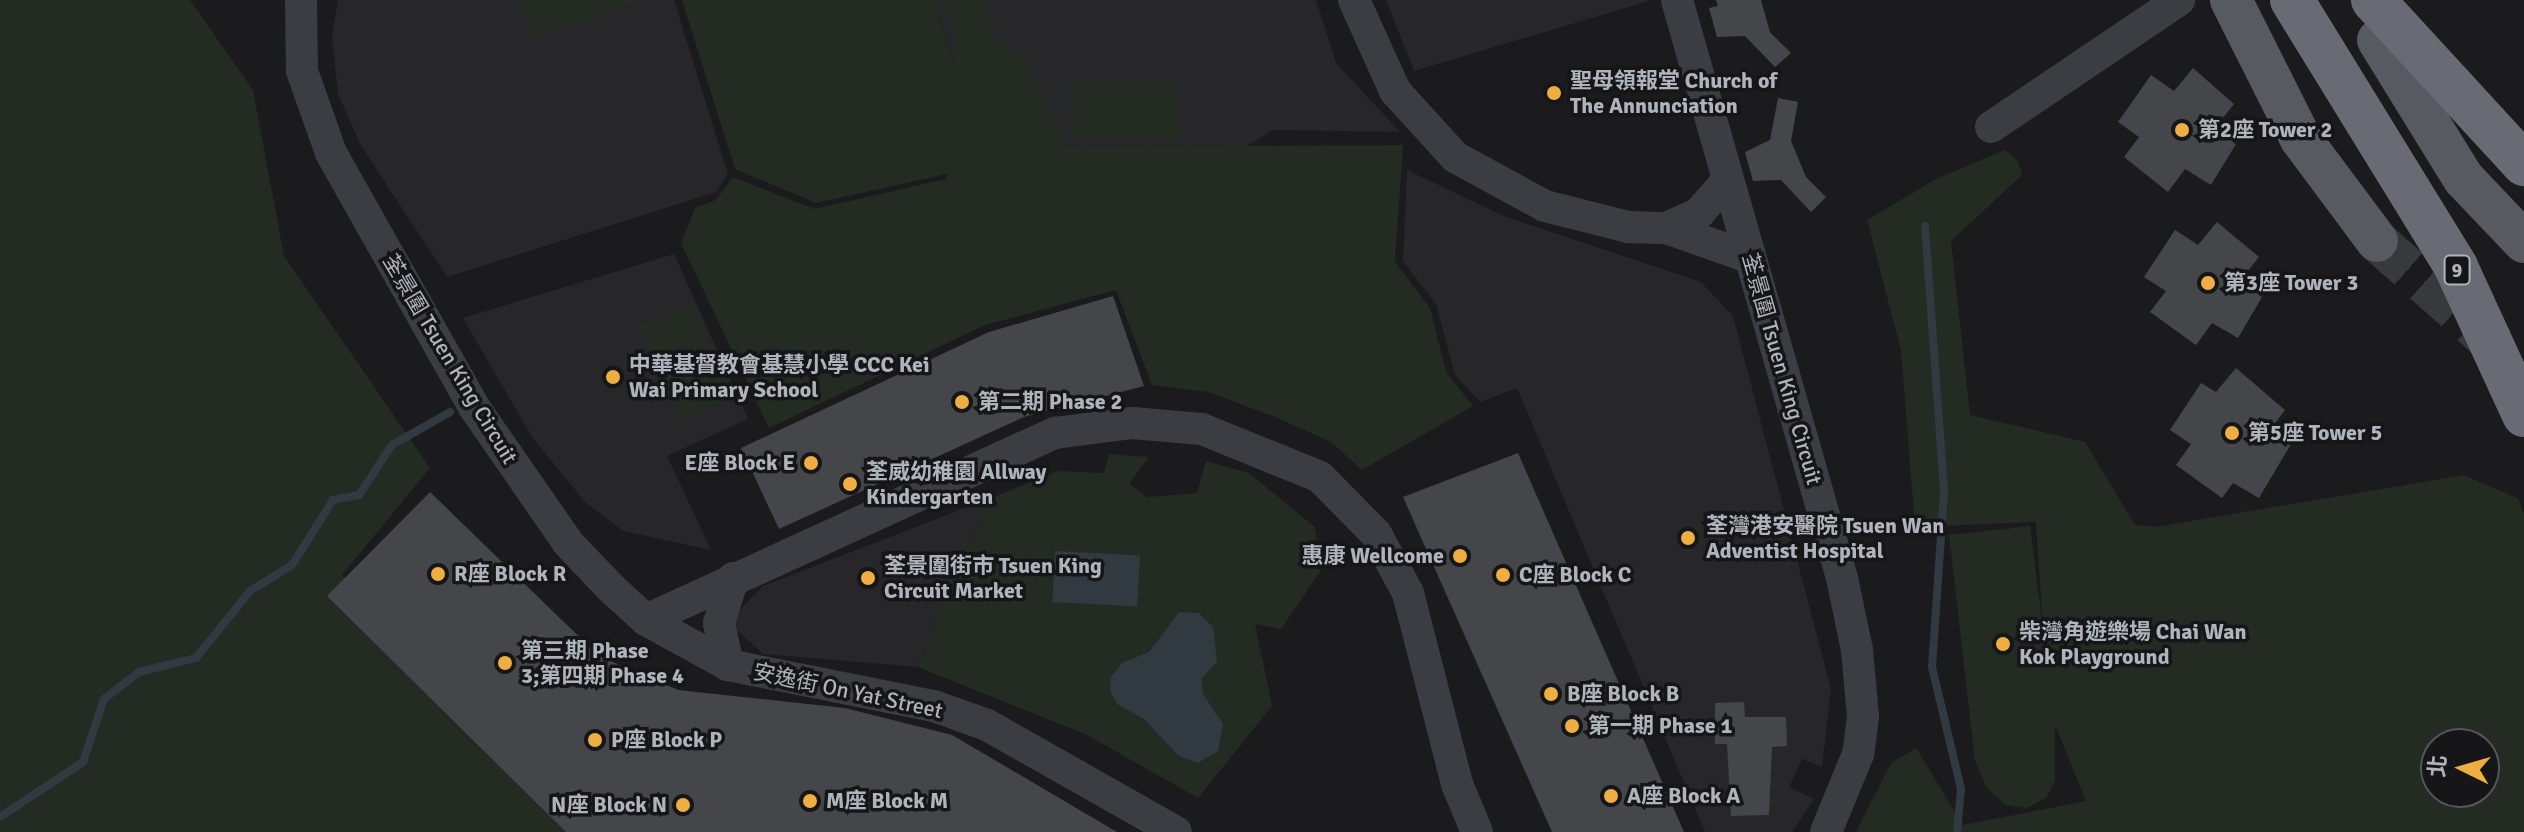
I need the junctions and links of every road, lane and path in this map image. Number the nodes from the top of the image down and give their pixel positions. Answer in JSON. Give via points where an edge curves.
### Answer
{"nodes":[{"id":1,"x":301,"y":0,"type":"edge"},
{"id":2,"x":1354,"y":0,"type":"edge"},
{"id":3,"x":1677,"y":0,"type":"edge"},
{"id":4,"x":2292,"y":0,"type":"edge"},
{"id":5,"x":2176,"y":4,"type":"edge"},
{"id":6,"x":2233,"y":4,"type":"edge"},
{"id":7,"x":2375,"y":20,"type":"edge"},
{"id":8,"x":1991,"y":127,"type":"dead end"},
{"id":9,"x":2524,"y":164,"type":"edge"},
{"id":10,"x":1726,"y":182,"type":"junction"},
{"id":11,"x":1666,"y":228,"type":"junction"},
{"id":12,"x":2377,"y":241,"type":"tunnel mouth"},
{"id":13,"x":2524,"y":242,"type":"edge"},
{"id":14,"x":1749,"y":257,"type":"junction"},
{"id":15,"x":2524,"y":415,"type":"edge"},
{"id":16,"x":733,"y":578,"type":"junction"},
{"id":17,"x":646,"y":620,"type":"junction"},
{"id":18,"x":728,"y":665,"type":"junction"},
{"id":19,"x":1176,"y":832,"type":"edge"},
{"id":20,"x":1477,"y":832,"type":"edge"},
{"id":21,"x":1826,"y":832,"type":"edge"}],
"edges":[{"from":1,"to":17,"type":"street","name":"荃景圍 Tsuen King Circuit","via":[[302,71],[331,153],[517,472],[568,543]]},
{"from":2,"to":11,"type":"street","via":[[1395,91],[1455,157],[1545,206],[1628,227]]},
{"from":3,"to":10,"type":"street","name":"荃景圍 Tsuen King Circuit"},
{"from":4,"to":15,"type":"highway","number":"9","via":[[2456,267]]},
{"from":5,"to":6,"type":"street"},
{"from":5,"to":8,"type":"street"},
{"from":6,"to":12,"type":"main road","via":[[2301,139]]},
{"from":7,"to":9,"type":"highway"},
{"from":7,"to":13,"type":"main road","via":[[2464,179]]},
{"from":10,"to":11,"type":"street","via":[[1699,213]]},
{"from":10,"to":14,"type":"street","name":"荃景圍 Tsuen King Circuit"},
{"from":11,"to":14,"type":"street"},
{"from":14,"to":21,"type":"street","name":"荃景圍 Tsuen King Circuit","via":[[1838,563],[1857,650],[1863,716],[1858,754]]},
{"from":16,"to":17,"type":"street"},
{"from":16,"to":18,"type":"street","via":[[719,623]]},
{"from":16,"to":20,"type":"street","via":[[1055,433],[1165,423],[1264,449],[1320,477],[1352,504],[1387,551],[1408,593],[1457,784]]},
{"from":17,"to":18,"type":"street","name":"安逸街 On Yat Street"},
{"from":18,"to":19,"type":"street","name":"安逸街 On Yat Street","via":[[934,706],[987,725]]}]}
